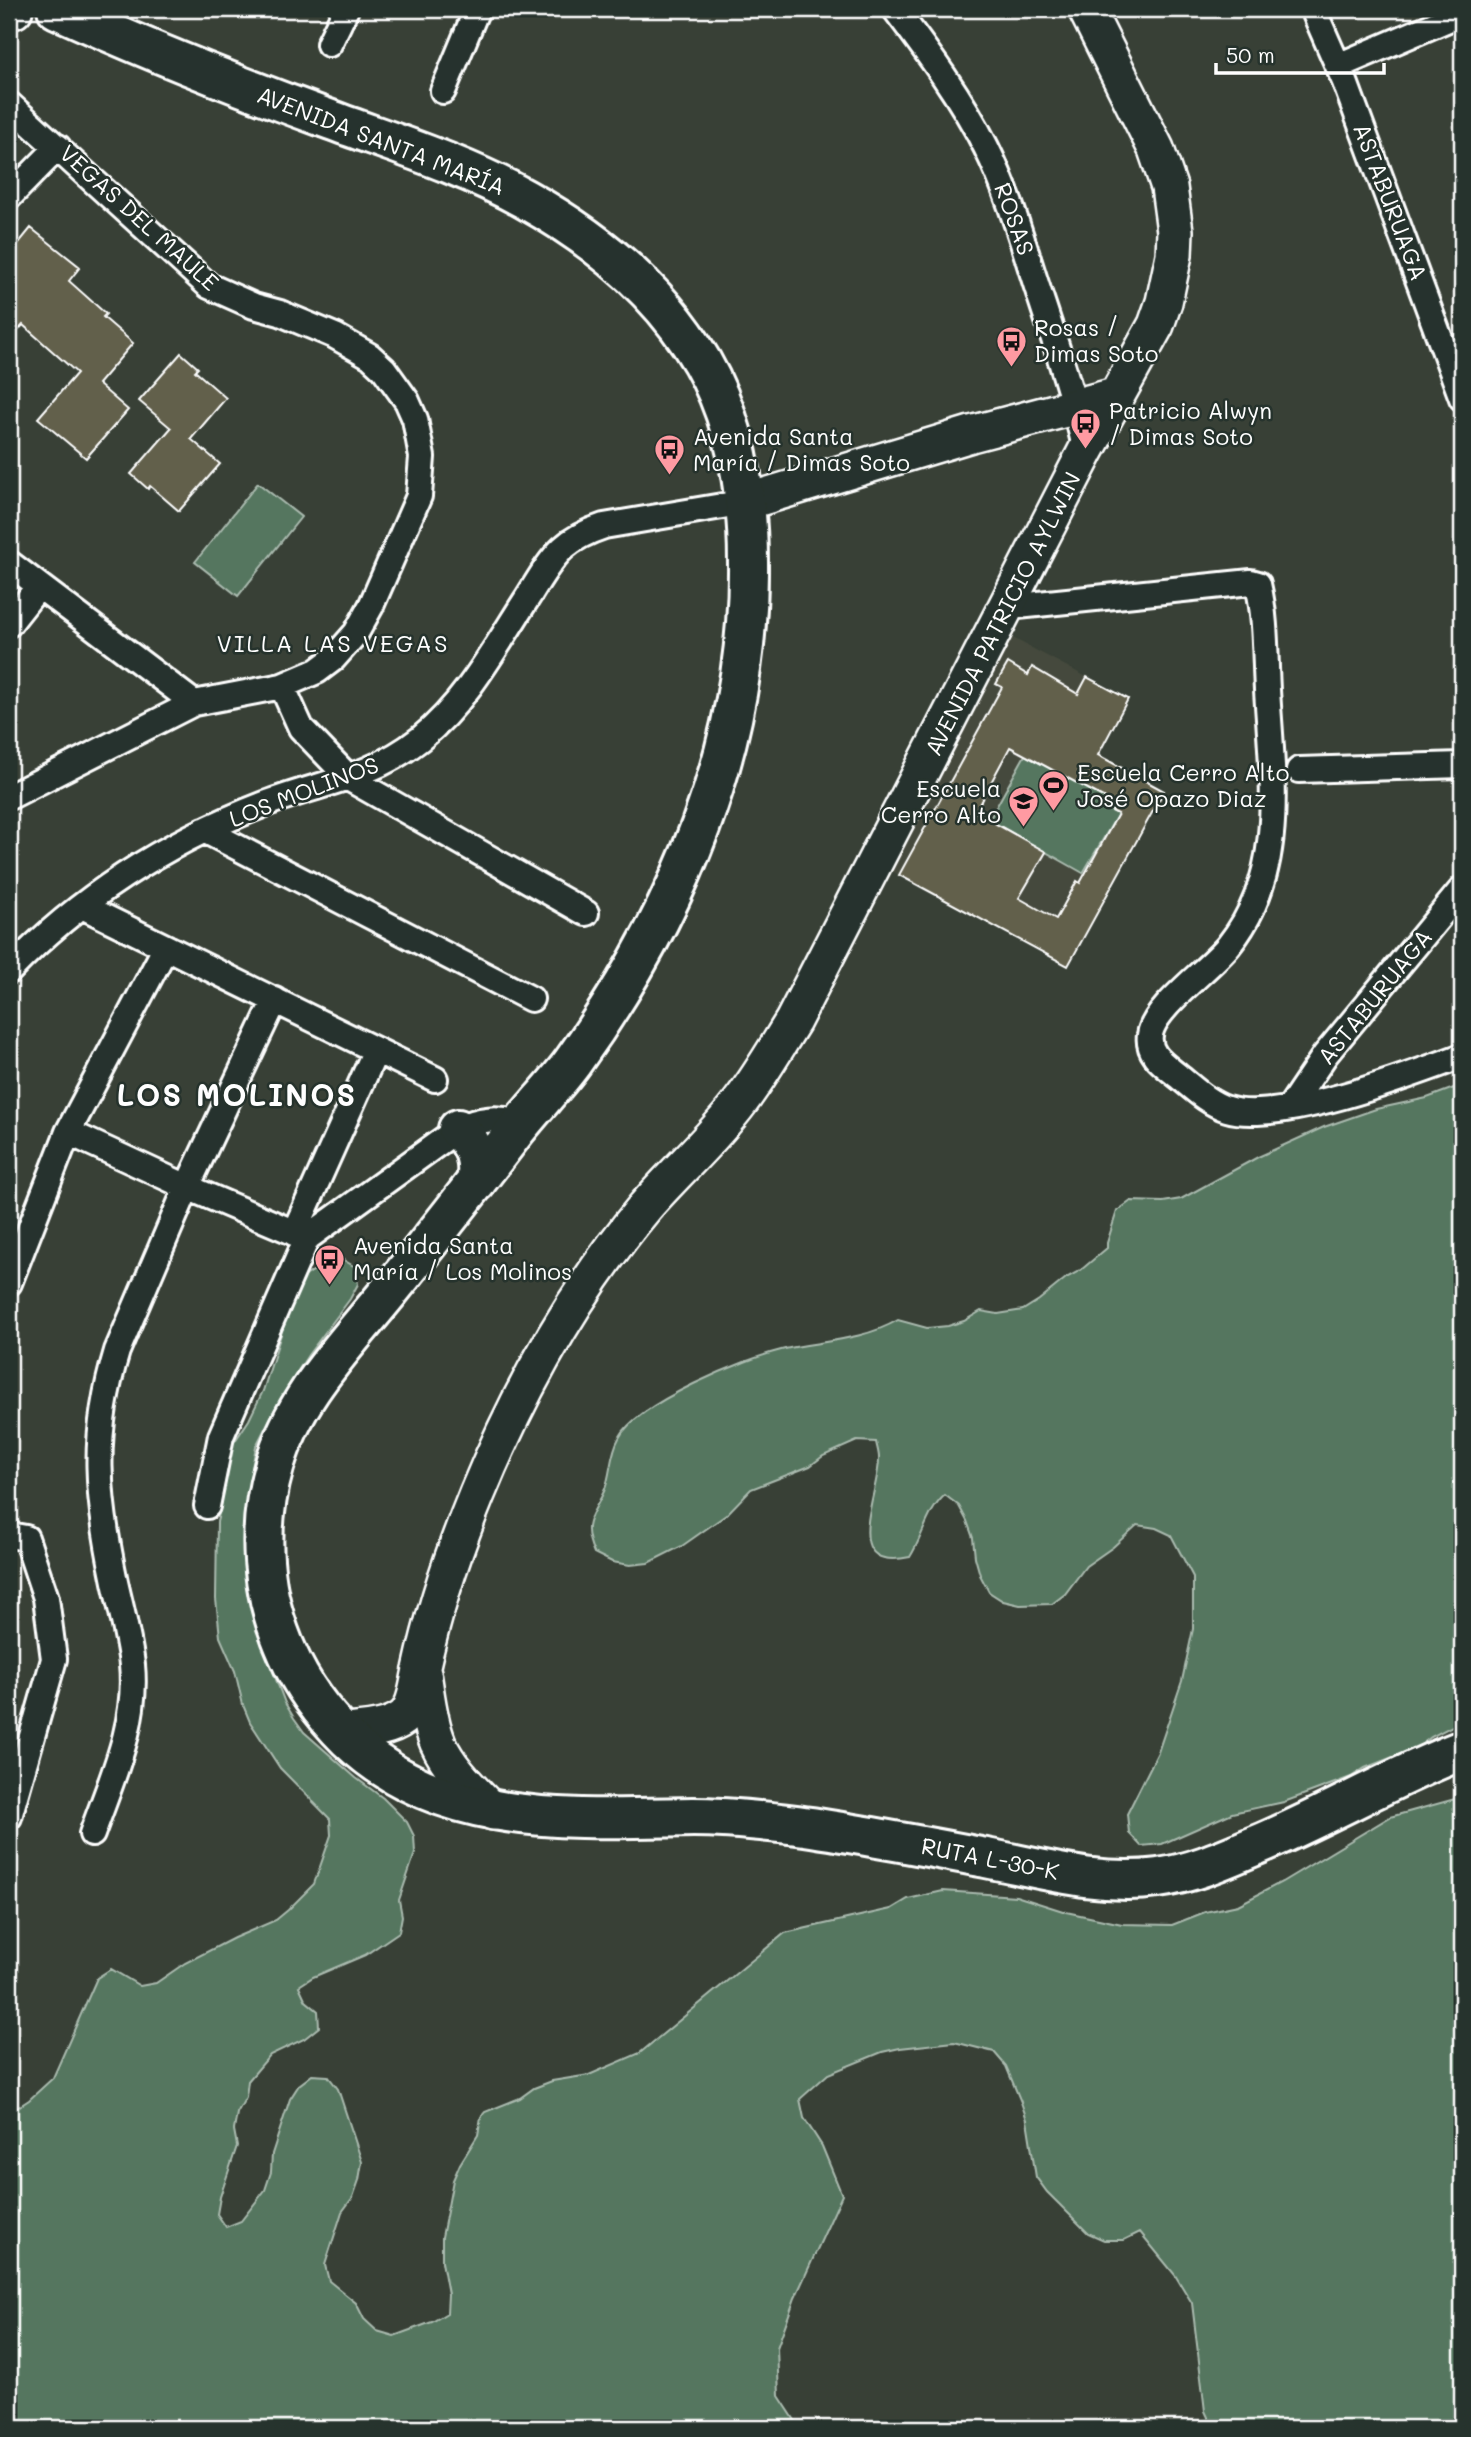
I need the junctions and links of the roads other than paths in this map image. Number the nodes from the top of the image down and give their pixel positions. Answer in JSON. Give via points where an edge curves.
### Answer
{"nodes":[{"id":1,"x":346,"y":9,"type":"edge"},
{"id":2,"x":477,"y":9,"type":"edge"},
{"id":3,"x":895,"y":9,"type":"edge"},
{"id":4,"x":1086,"y":9,"type":"edge"},
{"id":5,"x":1314,"y":9,"type":"edge"},
{"id":6,"x":58,"y":12,"type":"edge"},
{"id":7,"x":1462,"y":13,"type":"edge"},
{"id":8,"x":329,"y":44,"type":"dead end"},
{"id":9,"x":1338,"y":66,"type":"junction"},
{"id":10,"x":443,"y":91,"type":"dead end"},
{"id":11,"x":9,"y":104,"type":"edge"},
{"id":12,"x":58,"y":147,"type":"junction"},
{"id":13,"x":9,"y":197,"type":"edge"},
{"id":14,"x":1115,"y":396,"type":"junction"},
{"id":15,"x":1462,"y":398,"type":"edge"},
{"id":16,"x":1075,"y":405,"type":"junction"},
{"id":17,"x":1086,"y":451,"type":"junction"},
{"id":18,"x":746,"y":502,"type":"junction"},
{"id":19,"x":9,"y":563,"type":"edge"},
{"id":20,"x":39,"y":586,"type":"junction"},
{"id":21,"x":1008,"y":607,"type":"junction"},
{"id":22,"x":9,"y":624,"type":"edge"},
{"id":23,"x":282,"y":686,"type":"junction"},
{"id":24,"x":194,"y":703,"type":"junction"},
{"id":25,"x":1462,"y":765,"type":"edge"},
{"id":26,"x":1299,"y":770,"type":"dead end"},
{"id":27,"x":349,"y":779,"type":"junction"},
{"id":28,"x":9,"y":797,"type":"edge"},
{"id":29,"x":204,"y":830,"type":"junction"},
{"id":30,"x":1462,"y":889,"type":"edge"},
{"id":31,"x":82,"y":906,"type":"junction"},
{"id":32,"x":586,"y":913,"type":"dead end"},
{"id":33,"x":166,"y":947,"type":"junction"},
{"id":34,"x":9,"y":971,"type":"edge"},
{"id":35,"x":531,"y":999,"type":"dead end"},
{"id":36,"x":275,"y":1000,"type":"junction"},
{"id":37,"x":376,"y":1049,"type":"junction"},
{"id":38,"x":1462,"y":1056,"type":"edge"},
{"id":39,"x":435,"y":1079,"type":"dead end"},
{"id":40,"x":1290,"y":1107,"type":"junction"},
{"id":41,"x":521,"y":1123,"type":"junction"},
{"id":42,"x":458,"y":1129,"type":"junction"},
{"id":43,"x":68,"y":1132,"type":"junction"},
{"id":44,"x":477,"y":1183,"type":"junction"},
{"id":45,"x":187,"y":1187,"type":"junction"},
{"id":46,"x":300,"y":1236,"type":"junction"},
{"id":47,"x":9,"y":1283,"type":"edge"},
{"id":48,"x":207,"y":1506,"type":"dead end"},
{"id":49,"x":9,"y":1535,"type":"edge"},
{"id":50,"x":422,"y":1666,"type":"junction"},
{"id":51,"x":341,"y":1733,"type":"junction"},
{"id":52,"x":1462,"y":1750,"type":"edge"},
{"id":53,"x":493,"y":1812,"type":"junction"},
{"id":54,"x":9,"y":1817,"type":"edge"},
{"id":55,"x":92,"y":1834,"type":"dead end"}],
"edges":[{"from":1,"to":8,"type":"street"},
{"from":2,"to":10,"type":"street"},
{"from":3,"to":16,"type":"street","name":"ROSAS","via":[[942,72],[987,149],[1020,233]]},
{"from":4,"to":14,"type":"street","name":"AVENIDA PATRICIO AYLWIN","via":[[1156,149],[1174,219],[1174,255],[1164,302],[1156,325]]},
{"from":5,"to":9,"type":"street","name":"ASTABURUAGA"},
{"from":6,"to":18,"type":"main road","name":"AVENIDA SANTA MARÍA","via":[[234,85],[469,172],[526,199],[589,240],[663,305],[699,356],[732,431]]},
{"from":7,"to":9,"type":"street"},
{"from":9,"to":15,"type":"street","name":"ASTABURUAGA"},
{"from":11,"to":12,"type":"street","name":"VEGAS DEL MAULE"},
{"from":12,"to":13,"type":"street"},
{"from":12,"to":23,"type":"street","name":"VEGAS DEL MAULE","via":[[208,286],[353,345],[384,369],[407,401],[420,438],[419,496],[356,633],[333,659]]},
{"from":14,"to":16,"type":"street"},
{"from":14,"to":17,"type":"street","name":"AVENIDA PATRICIO AYLWIN"},
{"from":16,"to":17,"type":"street","name":"ROSAS"},
{"from":16,"to":18,"type":"street"},
{"from":17,"to":21,"type":"street","name":"AVENIDA PATRICIO AYLWIN"},
{"from":18,"to":27,"type":"street","name":"LOS MOLINOS","via":[[604,526],[573,539],[550,563],[449,713],[396,756]]},
{"from":18,"to":41,"type":"main road","name":"AVENIDA SANTA MARÍA","via":[[749,577],[743,665],[708,810],[669,902],[626,981],[569,1067]]},
{"from":19,"to":20,"type":"street"},
{"from":20,"to":22,"type":"street"},
{"from":20,"to":24,"type":"street"},
{"from":21,"to":40,"type":"street","via":[[1258,584],[1274,796],[1268,856],[1254,903],[1229,946],[1157,1017],[1149,1041],[1164,1064],[1227,1109]]},
{"from":21,"to":50,"type":"street","name":"AVENIDA PATRICIO AYLWIN","via":[[793,1021],[740,1102],[614,1248],[528,1385],[468,1517]]},
{"from":23,"to":24,"type":"street","name":"VEGAS DEL MAULE"},
{"from":23,"to":27,"type":"street","via":[[301,728]]},
{"from":24,"to":28,"type":"street","name":"VEGAS DEL MAULE"},
{"from":25,"to":26,"type":"street"},
{"from":27,"to":29,"type":"street","name":"LOS MOLINOS","via":[[268,803]]},
{"from":27,"to":32,"type":"street"},
{"from":29,"to":31,"type":"street","name":"LOS MOLINOS"},
{"from":29,"to":35,"type":"street"},
{"from":30,"to":40,"type":"street","name":"ASTABURUAGA","via":[[1325,1055]]},
{"from":31,"to":33,"type":"street"},
{"from":31,"to":34,"type":"street","name":"LOS MOLINOS"},
{"from":33,"to":36,"type":"street"},
{"from":33,"to":43,"type":"street"},
{"from":36,"to":37,"type":"street"},
{"from":36,"to":45,"type":"street"},
{"from":37,"to":39,"type":"street"},
{"from":37,"to":46,"type":"street"},
{"from":38,"to":40,"type":"street","via":[[1385,1085]]},
{"from":41,"to":42,"type":"street","via":[[484,1119]]},
{"from":41,"to":44,"type":"main road","name":"AVENIDA SANTA MARÍA"},
{"from":42,"to":44,"type":"main road","via":[[475,1150]]},
{"from":42,"to":46,"type":"street"},
{"from":43,"to":45,"type":"street"},
{"from":43,"to":47,"type":"street"},
{"from":44,"to":51,"type":"main road","name":"AVENIDA SANTA MARÍA","via":[[305,1396],[271,1475],[263,1532],[273,1615],[307,1690]]},
{"from":45,"to":46,"type":"street"},
{"from":45,"to":55,"type":"street","via":[[117,1351],[105,1398],[99,1451],[101,1509],[132,1666],[129,1728]]},
{"from":46,"to":48,"type":"street","via":[[221,1436]]},
{"from":49,"to":54,"type":"street","via":[[26,1538],[46,1598],[54,1659]]},
{"from":50,"to":51,"type":"street","name":"AVENIDA PATRICIO AYLWIN","via":[[414,1702],[404,1718],[391,1725]]},
{"from":50,"to":53,"type":"street","name":"AVENIDA PATRICIO AYLWIN","via":[[439,1744],[459,1777]]},
{"from":51,"to":53,"type":"main road","name":"AVENIDA SANTA MARÍA","via":[[392,1774],[444,1798]]},
{"from":52,"to":53,"type":"main road","name":"RUTA L-30-K","via":[[1214,1864],[1144,1880],[1081,1877],[899,1841],[747,1819],[608,1820]]}]}
